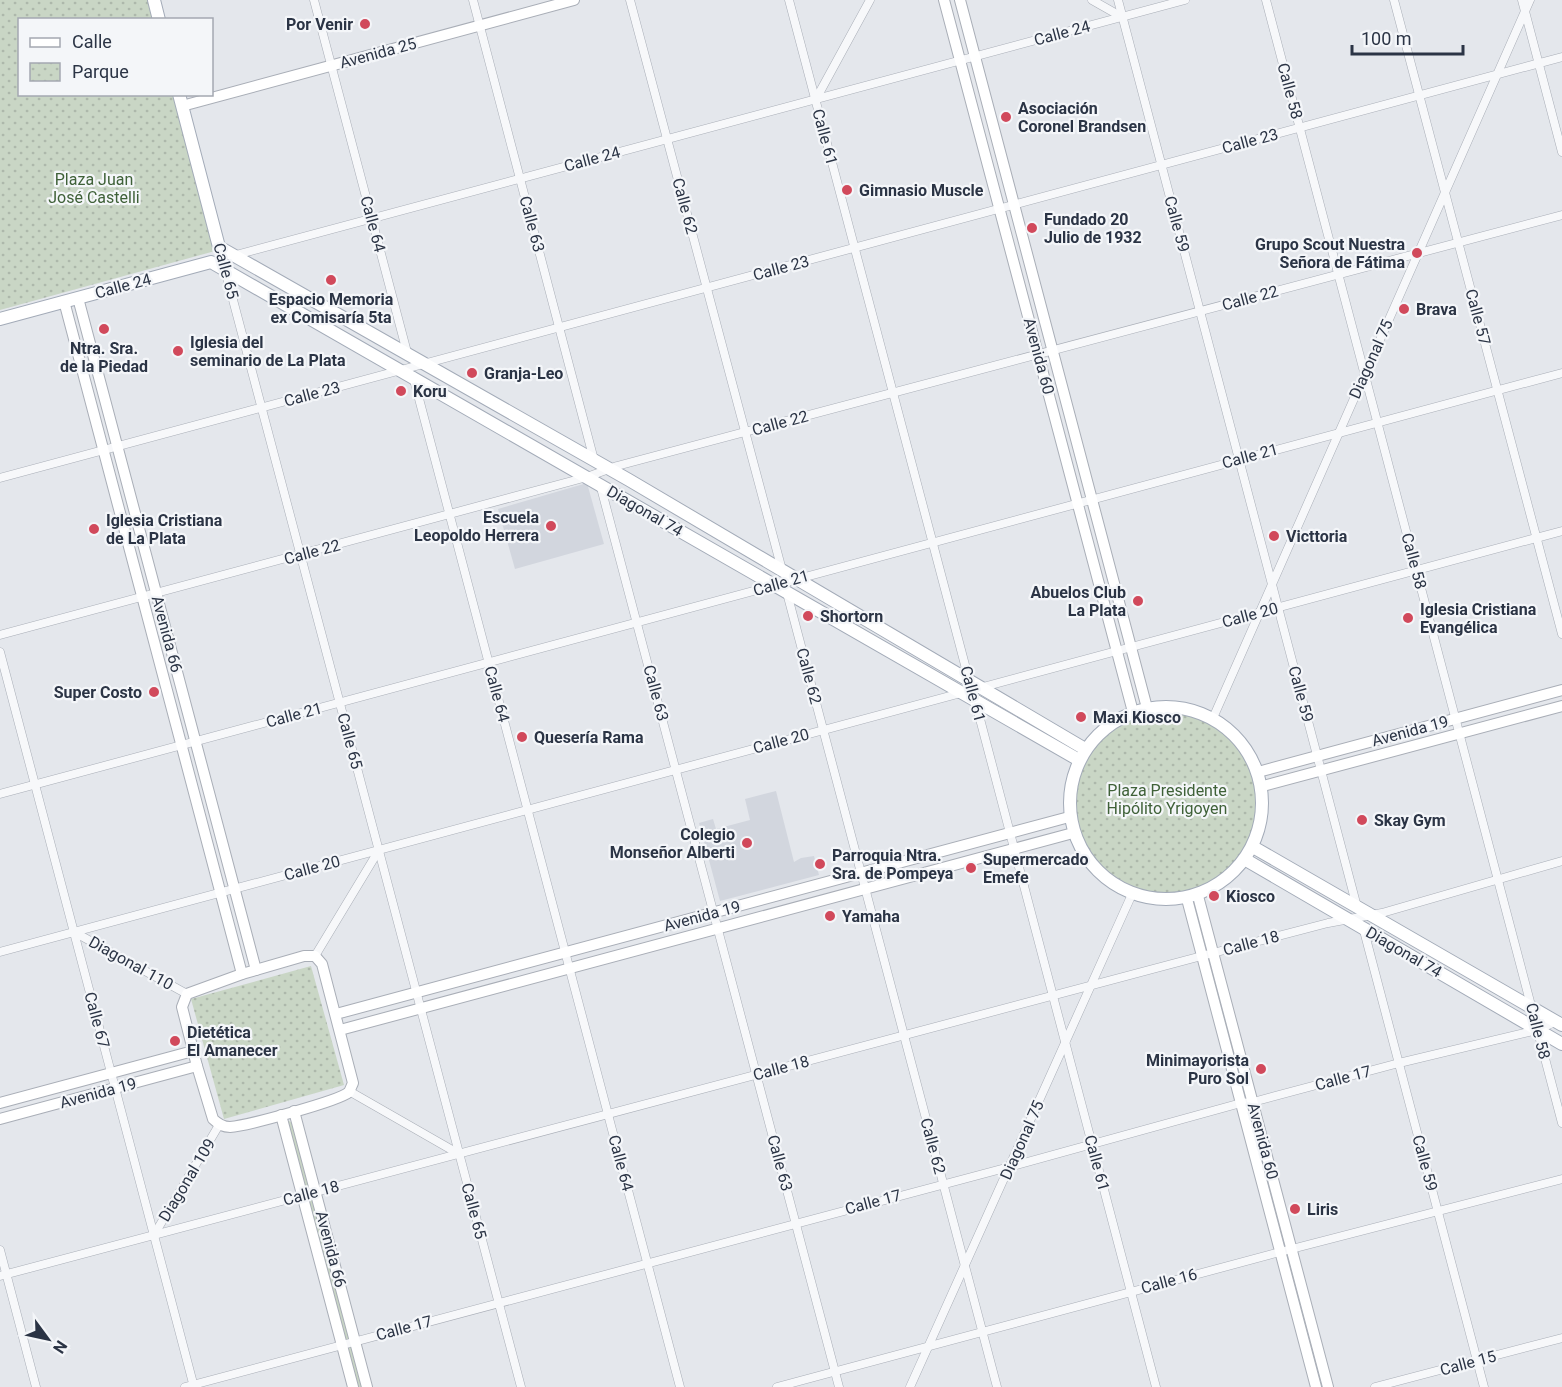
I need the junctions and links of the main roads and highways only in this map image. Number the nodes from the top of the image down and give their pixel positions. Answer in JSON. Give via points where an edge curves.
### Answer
{"nodes":[{"id":1,"x":154,"y":0,"type":"edge"},
{"id":2,"x":574,"y":0,"type":"edge"},
{"id":3,"x":944,"y":0,"type":"edge"},
{"id":4,"x":960,"y":0,"type":"edge"},
{"id":5,"x":158,"y":18,"type":"edge"},
{"id":6,"x":213,"y":93,"type":"edge"},
{"id":7,"x":199,"y":96,"type":"edge"},
{"id":8,"x":181,"y":100,"type":"edge"},
{"id":9,"x":223,"y":258,"type":"junction"},
{"id":10,"x":78,"y":298,"type":"junction"},
{"id":11,"x":64,"y":302,"type":"junction"},
{"id":12,"x":0,"y":319,"type":"edge"},
{"id":13,"x":412,"y":370,"type":"junction"},
{"id":14,"x":598,"y":473,"type":"junction"},
{"id":15,"x":785,"y":582,"type":"junction"},
{"id":16,"x":972,"y":690,"type":"junction"},
{"id":17,"x":1562,"y":690,"type":"edge"},
{"id":18,"x":1562,"y":706,"type":"edge"},
{"id":19,"x":1147,"y":708,"type":"junction"},
{"id":20,"x":1133,"y":712,"type":"junction"},
{"id":21,"x":1085,"y":749,"type":"junction"},
{"id":22,"x":1079,"y":760,"type":"junction"},
{"id":23,"x":1258,"y":772,"type":"junction"},
{"id":24,"x":1263,"y":786,"type":"junction"},
{"id":25,"x":1069,"y":817,"type":"junction"},
{"id":26,"x":1073,"y":833,"type":"junction"},
{"id":27,"x":1253,"y":847,"type":"junction"},
{"id":28,"x":1246,"y":860,"type":"junction"},
{"id":29,"x":1192,"y":897,"type":"junction"},
{"id":30,"x":1359,"y":918,"type":"junction"},
{"id":31,"x":256,"y":970,"type":"junction"},
{"id":32,"x":242,"y":974,"type":"junction"},
{"id":33,"x":336,"y":1014,"type":"junction"},
{"id":34,"x":1560,"y":1022,"type":"edge"},
{"id":35,"x":340,"y":1030,"type":"junction"},
{"id":36,"x":1562,"y":1044,"type":"edge"},
{"id":37,"x":193,"y":1051,"type":"junction"},
{"id":38,"x":197,"y":1066,"type":"junction"},
{"id":39,"x":0,"y":1103,"type":"edge"},
{"id":40,"x":294,"y":1111,"type":"junction"},
{"id":41,"x":281,"y":1114,"type":"junction"},
{"id":42,"x":0,"y":1119,"type":"edge"},
{"id":43,"x":353,"y":1387,"type":"edge"},
{"id":44,"x":367,"y":1387,"type":"edge"},
{"id":45,"x":1316,"y":1387,"type":"edge"},
{"id":46,"x":1328,"y":1387,"type":"edge"}],
"edges":[{"from":1,"to":5,"type":"main road"},
{"from":2,"to":6,"type":"main road","name":"Avenida 25","via":[[331,66]]},
{"from":3,"to":20,"type":"main road","name":"Avenida 60"},
{"from":4,"to":19,"type":"main road","name":"Avenida 60"},
{"from":7,"to":8,"type":"main road","name":"Avenida 25"},
{"from":8,"to":9,"type":"main road","name":"Calle 65"},
{"from":9,"to":10,"type":"main road","name":"Calle 24"},
{"from":9,"to":13,"type":"main road","name":"Diagonal 74"},
{"from":9,"to":13,"type":"main road","name":"Diagonal 74","via":[[407,354]]},
{"from":10,"to":11,"type":"main road","name":"Calle 24"},
{"from":10,"to":31,"type":"main road","name":"Avenida 66"},
{"from":11,"to":12,"type":"main road","name":"Calle 24"},
{"from":11,"to":32,"type":"main road","name":"Avenida 66"},
{"from":13,"to":14,"type":"main road","name":"Diagonal 74"},
{"from":14,"to":15,"type":"main road","name":"Diagonal 74"},
{"from":14,"to":15,"type":"main road","name":"Diagonal 74"},
{"from":15,"to":16,"type":"main road","name":"Diagonal 74"},
{"from":16,"to":21,"type":"main road","name":"Diagonal 74"},
{"from":16,"to":22,"type":"main road","name":"Diagonal 74"},
{"from":17,"to":23,"type":"main road","name":"Avenida 19"},
{"from":18,"to":24,"type":"main road","name":"Avenida 19"},
{"from":19,"to":20,"type":"main road"},
{"from":19,"to":23,"type":"main road","via":[[1181,707],[1213,718],[1238,741]]},
{"from":20,"to":21,"type":"main road","via":[[1107,726]]},
{"from":21,"to":22,"type":"main road"},
{"from":22,"to":25,"type":"main road","via":[[1069,794]]},
{"from":23,"to":24,"type":"main road"},
{"from":24,"to":27,"type":"main road"},
{"from":25,"to":26,"type":"main road"},
{"from":25,"to":33,"type":"main road","name":"Avenida 19"},
{"from":26,"to":29,"type":"main road","via":[[1090,860],[1110,879],[1133,892],[1170,901]]},
{"from":26,"to":35,"type":"main road","name":"Avenida 19"},
{"from":27,"to":28,"type":"main road"},
{"from":27,"to":30,"type":"main road","name":"Diagonal 74"},
{"from":28,"to":29,"type":"main road","via":[[1224,879]]},
{"from":28,"to":30,"type":"main road","name":"Diagonal 74"},
{"from":29,"to":45,"type":"main road","name":"Avenida 60","via":[[1202,956]]},
{"from":29,"to":46,"type":"main road","name":"Avenida 60","via":[[1213,953]]},
{"from":30,"to":34,"type":"main road","name":"Diagonal 74"},
{"from":30,"to":36,"type":"main road","name":"Diagonal 74"},
{"from":31,"to":32,"type":"main road"},
{"from":31,"to":33,"type":"main road","via":[[315,956],[322,964]]},
{"from":32,"to":37,"type":"main road","via":[[188,994],[182,1007]]},
{"from":33,"to":35,"type":"main road"},
{"from":35,"to":40,"type":"main road","via":[[352,1083],[349,1091]]},
{"from":37,"to":38,"type":"main road"},
{"from":37,"to":39,"type":"main road","name":"Avenida 19"},
{"from":38,"to":41,"type":"main road","via":[[213,1119],[219,1125],[229,1127]]},
{"from":38,"to":42,"type":"main road","name":"Avenida 19"},
{"from":40,"to":41,"type":"main road"},
{"from":40,"to":44,"type":"main road","name":"Avenida 66"},
{"from":41,"to":43,"type":"main road","name":"Avenida 66"}]}
